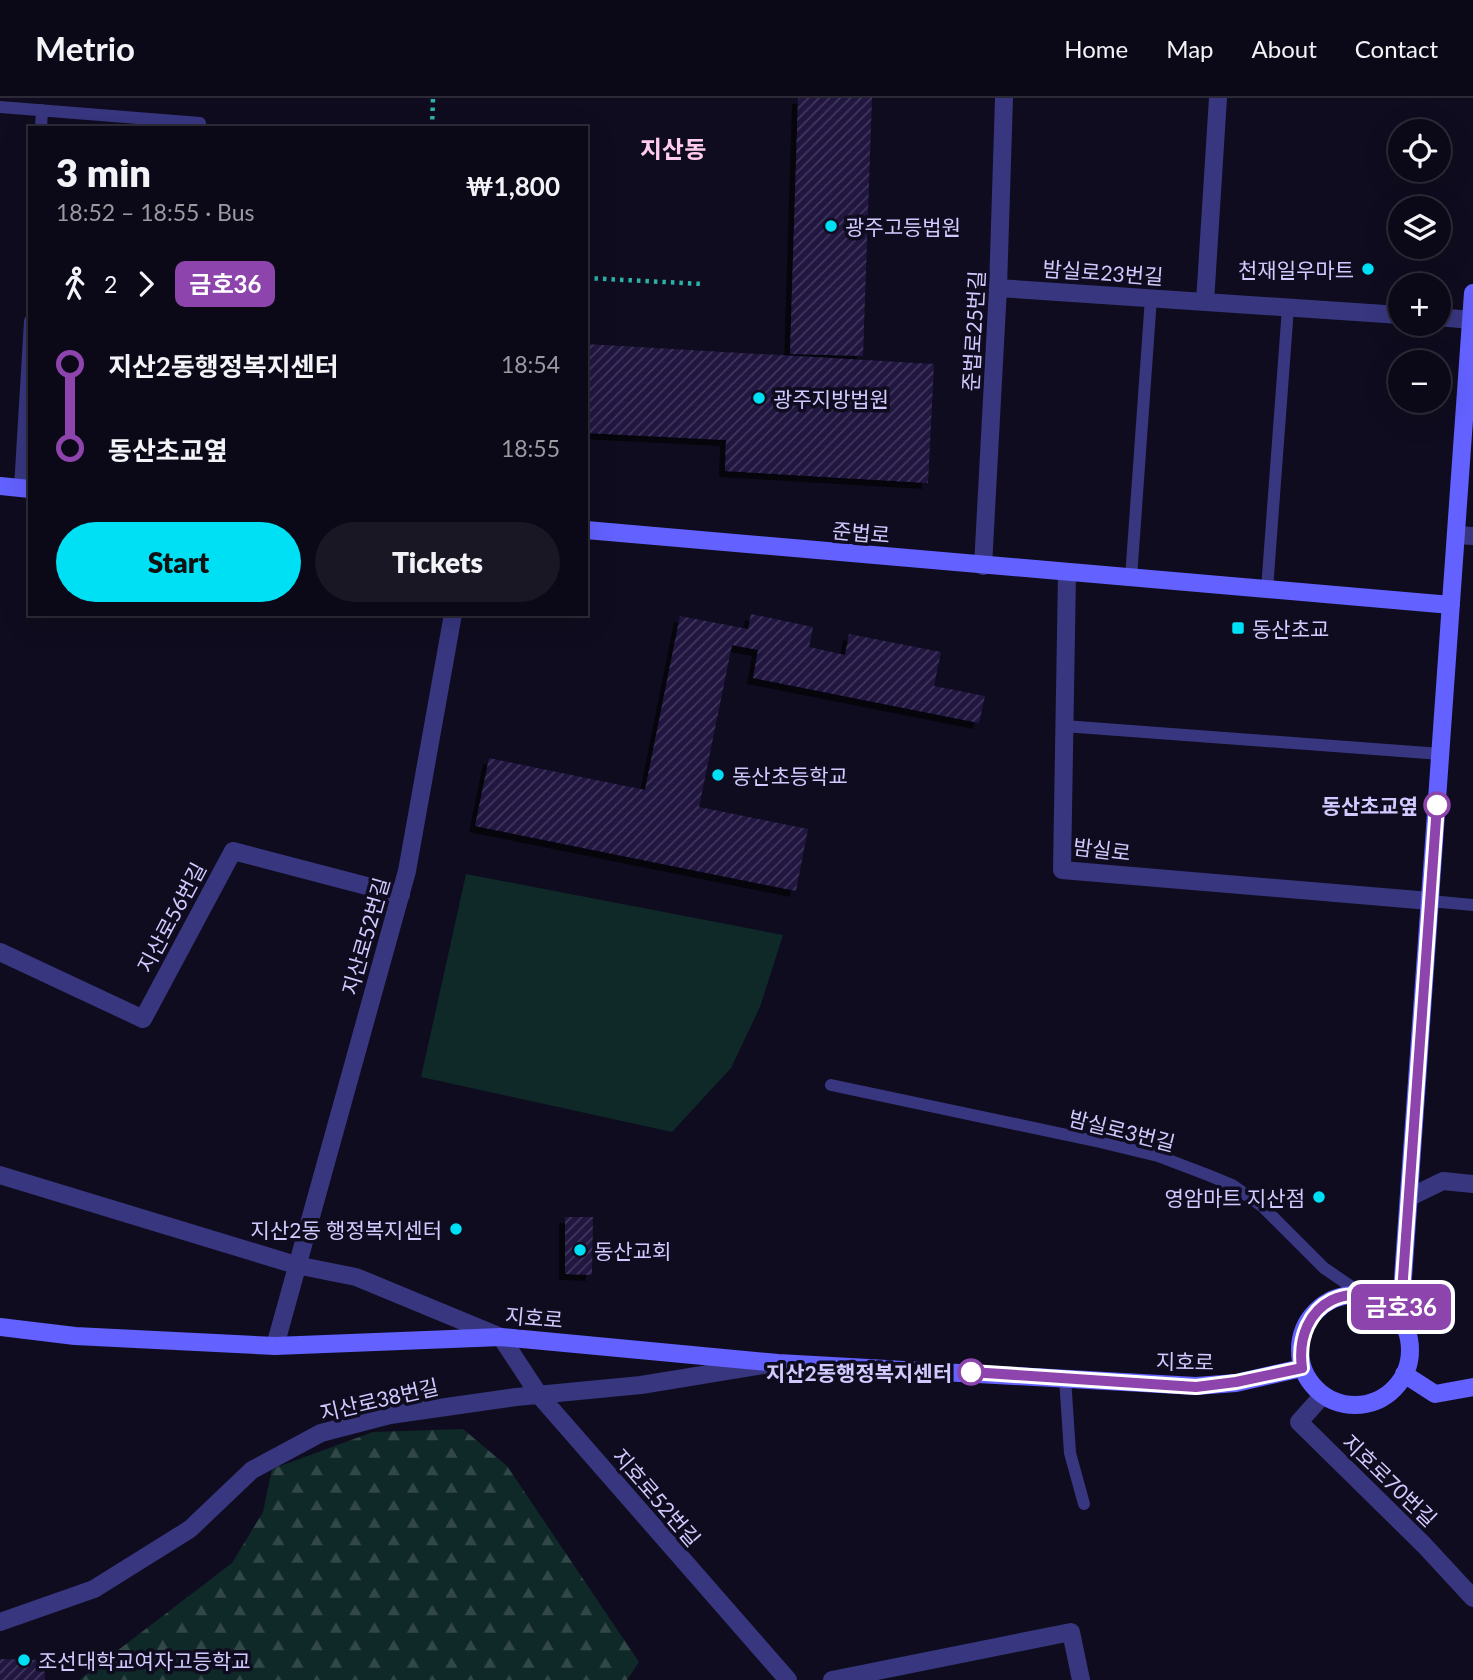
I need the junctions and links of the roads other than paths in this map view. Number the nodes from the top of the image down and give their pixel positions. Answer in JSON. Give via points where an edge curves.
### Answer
{"nodes":[{"id":1,"x":1004,"y":98,"type":"edge"},
{"id":2,"x":1218,"y":98,"type":"edge"},
{"id":3,"x":0,"y":107,"type":"edge"},
{"id":4,"x":42,"y":110,"type":"junction"},
{"id":5,"x":41,"y":126,"type":"edge"},
{"id":6,"x":200,"y":126,"type":"edge"},
{"id":7,"x":998,"y":288,"type":"junction"},
{"id":8,"x":1473,"y":293,"type":"edge"},
{"id":9,"x":1151,"y":298,"type":"junction"},
{"id":10,"x":1205,"y":302,"type":"junction"},
{"id":11,"x":1288,"y":308,"type":"junction"},
{"id":12,"x":1388,"y":314,"type":"edge"},
{"id":13,"x":1451,"y":318,"type":"edge"},
{"id":14,"x":1471,"y":320,"type":"junction"},
{"id":15,"x":28,"y":388,"type":"edge"},
{"id":16,"x":0,"y":486,"type":"edge"},
{"id":17,"x":25,"y":489,"type":"edge"},
{"id":18,"x":588,"y":530,"type":"edge"},
{"id":19,"x":1465,"y":535,"type":"edge"},
{"id":20,"x":983,"y":566,"type":"junction"},
{"id":21,"x":1067,"y":573,"type":"junction"},
{"id":22,"x":1131,"y":578,"type":"junction"},
{"id":23,"x":1267,"y":589,"type":"junction"},
{"id":24,"x":1451,"y":605,"type":"junction"},
{"id":25,"x":453,"y":616,"type":"edge"},
{"id":26,"x":1064,"y":726,"type":"junction"},
{"id":27,"x":1441,"y":754,"type":"junction"},
{"id":28,"x":401,"y":895,"type":"junction"},
{"id":29,"x":1430,"y":901,"type":"junction"},
{"id":30,"x":1473,"y":905,"type":"edge"},
{"id":31,"x":0,"y":952,"type":"edge"},
{"id":32,"x":831,"y":1084,"type":"dead end"},
{"id":33,"x":0,"y":1175,"type":"edge"},
{"id":34,"x":1473,"y":1184,"type":"edge"},
{"id":35,"x":1410,"y":1197,"type":"junction"},
{"id":36,"x":296,"y":1265,"type":"junction"},
{"id":37,"x":1365,"y":1296,"type":"junction"},
{"id":38,"x":1400,"y":1320,"type":"junction"},
{"id":39,"x":0,"y":1327,"type":"edge"},
{"id":40,"x":501,"y":1337,"type":"junction"},
{"id":41,"x":275,"y":1346,"type":"junction"},
{"id":42,"x":778,"y":1363,"type":"junction"},
{"id":43,"x":1302,"y":1368,"type":"junction"},
{"id":44,"x":1404,"y":1374,"type":"junction"},
{"id":45,"x":1065,"y":1378,"type":"junction"},
{"id":46,"x":1473,"y":1387,"type":"edge"},
{"id":47,"x":538,"y":1395,"type":"junction"},
{"id":48,"x":1323,"y":1395,"type":"junction"},
{"id":49,"x":1084,"y":1504,"type":"dead end"},
{"id":50,"x":1473,"y":1598,"type":"edge"},
{"id":51,"x":0,"y":1622,"type":"edge"},
{"id":52,"x":788,"y":1680,"type":"edge"},
{"id":53,"x":832,"y":1680,"type":"edge"},
{"id":54,"x":1081,"y":1680,"type":"edge"}],
"edges":[{"from":1,"to":7,"type":"street","name":"준법로25번길"},
{"from":2,"to":10,"type":"street"},
{"from":3,"to":4,"type":"lane"},
{"from":4,"to":5,"type":"lane"},
{"from":4,"to":6,"type":"lane"},
{"from":7,"to":9,"type":"street","name":"밤실로23번길"},
{"from":7,"to":20,"type":"street","name":"준법로25번길"},
{"from":8,"to":14,"type":"street"},
{"from":9,"to":10,"type":"street","name":"밤실로23번길"},
{"from":9,"to":22,"type":"lane"},
{"from":10,"to":11,"type":"street","name":"밤실로23번길"},
{"from":11,"to":12,"type":"street","name":"밤실로23번길"},
{"from":11,"to":23,"type":"lane"},
{"from":13,"to":14,"type":"street"},
{"from":14,"to":19,"type":"street"},
{"from":15,"to":17,"type":"lane"},
{"from":16,"to":17,"type":"street"},
{"from":18,"to":20,"type":"street","name":"준법로"},
{"from":19,"to":24,"type":"street"},
{"from":20,"to":21,"type":"street","name":"준법로"},
{"from":21,"to":22,"type":"street","name":"준법로"},
{"from":21,"to":26,"type":"street","name":"밤실로"},
{"from":22,"to":23,"type":"street","name":"준법로"},
{"from":23,"to":24,"type":"street","name":"준법로"},
{"from":24,"to":27,"type":"street"},
{"from":25,"to":28,"type":"street","name":"지산로52번길"},
{"from":26,"to":27,"type":"lane"},
{"from":26,"to":29,"type":"street","name":"밤실로","via":[[1062,870]]},
{"from":27,"to":29,"type":"street"},
{"from":28,"to":31,"type":"street","name":"지산로56번길","via":[[233,850],[143,1019]]},
{"from":28,"to":36,"type":"street","name":"지산로52번길"},
{"from":29,"to":30,"type":"lane"},
{"from":29,"to":35,"type":"street"},
{"from":32,"to":37,"type":"lane","name":"밤실로3번길","via":[[1158,1156],[1208,1175],[1262,1206],[1324,1268]]},
{"from":33,"to":36,"type":"street"},
{"from":34,"to":35,"type":"street","via":[[1443,1181]]},
{"from":35,"to":38,"type":"street"},
{"from":36,"to":40,"type":"street","via":[[356,1277]]},
{"from":36,"to":41,"type":"street","name":"지산로52번길"},
{"from":37,"to":38,"type":"street","via":[[1379,1301]]},
{"from":37,"to":43,"type":"street","via":[[1328,1302],[1313,1314],[1303,1330]]},
{"from":38,"to":44,"type":"street","via":[[1410,1347]]},
{"from":39,"to":41,"type":"street","name":"지호로","via":[[75,1336]]},
{"from":40,"to":41,"type":"street","name":"지호로"},
{"from":40,"to":42,"type":"street","name":"지호로"},
{"from":40,"to":47,"type":"street","name":"지호로52번길"},
{"from":42,"to":45,"type":"street","name":"지호로"},
{"from":42,"to":47,"type":"street","name":"지산로38번길","via":[[641,1385]]},
{"from":43,"to":45,"type":"street","name":"지호로","via":[[1196,1387]]},
{"from":43,"to":48,"type":"street"},
{"from":44,"to":46,"type":"street","via":[[1435,1394]]},
{"from":44,"to":48,"type":"street","via":[[1389,1392],[1368,1403],[1337,1402]]},
{"from":45,"to":49,"type":"lane","via":[[1070,1452]]},
{"from":47,"to":51,"type":"street","name":"지산로38번길","via":[[390,1415],[321,1433],[252,1470],[190,1529],[94,1589]]},
{"from":47,"to":52,"type":"street","name":"지호로52번길"},
{"from":48,"to":50,"type":"street","name":"지호로70번길","via":[[1299,1422]]},
{"from":53,"to":54,"type":"street","via":[[1071,1632]]}]}
